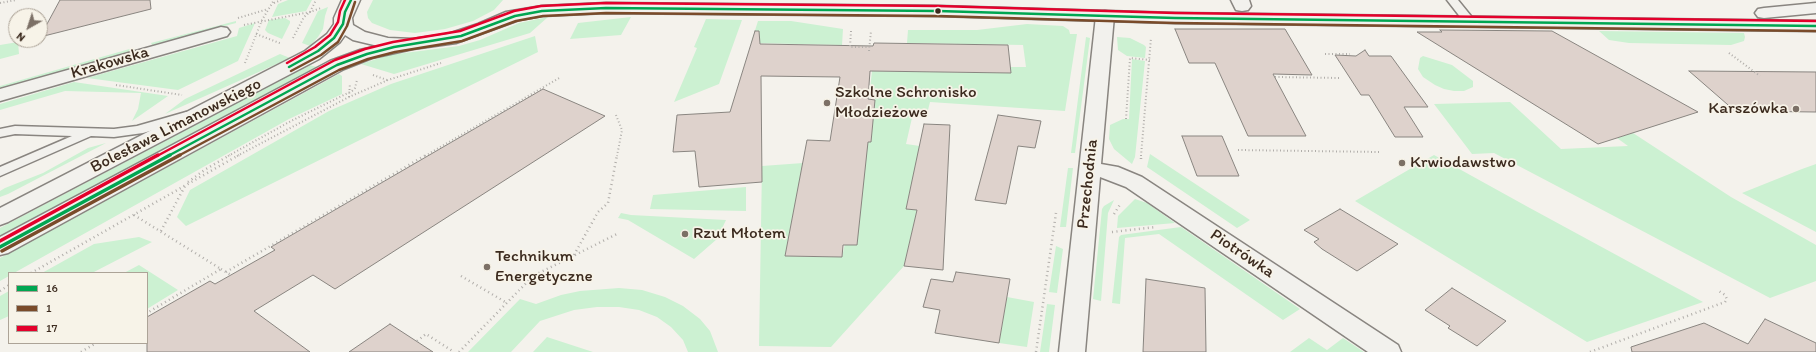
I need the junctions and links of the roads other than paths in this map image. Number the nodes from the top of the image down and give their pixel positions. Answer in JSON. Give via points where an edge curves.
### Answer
{"nodes":[{"id":1,"x":351,"y":0,"type":"edge"},
{"id":2,"x":523,"y":0,"type":"edge"},
{"id":3,"x":902,"y":0,"type":"edge"},
{"id":4,"x":1241,"y":3,"type":"edge"},
{"id":5,"x":1816,"y":8,"type":"edge"},
{"id":6,"x":1461,"y":11,"type":"edge"},
{"id":7,"x":1105,"y":16,"type":"junction"},
{"id":8,"x":343,"y":24,"type":"junction"},
{"id":9,"x":494,"y":24,"type":"junction"},
{"id":10,"x":1815,"y":26,"type":"edge"},
{"id":11,"x":221,"y":32,"type":"road end"},
{"id":12,"x":413,"y":44,"type":"junction"},
{"id":13,"x":0,"y":95,"type":"edge"},
{"id":14,"x":211,"y":108,"type":"junction"},
{"id":15,"x":0,"y":133,"type":"edge"},
{"id":16,"x":89,"y":133,"type":"junction"},
{"id":17,"x":1089,"y":169,"type":"junction"},
{"id":18,"x":0,"y":172,"type":"edge"},
{"id":19,"x":0,"y":217,"type":"edge"},
{"id":20,"x":0,"y":247,"type":"edge"},
{"id":21,"x":1072,"y":352,"type":"edge"},
{"id":22,"x":1388,"y":352,"type":"edge"}],
"edges":[{"from":1,"to":8,"type":"street","via":[[344,12]]},
{"from":2,"to":9,"type":"street","via":[[510,14]]},
{"from":3,"to":4,"type":"street"},
{"from":4,"to":6,"type":"street"},
{"from":5,"to":6,"type":"street","via":[[1757,13]]},
{"from":6,"to":7,"type":"street"},
{"from":6,"to":10,"type":"street"},
{"from":7,"to":9,"type":"street","via":[[938,11],[606,8],[542,11],[515,16]]},
{"from":7,"to":17,"type":"street","name":"Przechodnia"},
{"from":8,"to":12,"type":"street","via":[[352,33],[367,39]]},
{"from":8,"to":14,"type":"street","name":"Bolesława Limanowskiego","via":[[334,38],[318,51]]},
{"from":9,"to":12,"type":"street","via":[[450,39]]},
{"from":11,"to":13,"type":"street","name":"Krakowska"},
{"from":12,"to":20,"type":"street","name":"Bolesława Limanowskiego","via":[[367,54],[337,65]]},
{"from":14,"to":16,"type":"lane","via":[[138,130]]},
{"from":14,"to":19,"type":"street","name":"Bolesława Limanowskiego"},
{"from":15,"to":16,"type":"lane","via":[[14,130]]},
{"from":16,"to":18,"type":"lane"},
{"from":17,"to":21,"type":"street","name":"Przechodnia"},
{"from":17,"to":22,"type":"street","name":"Piotrówka","via":[[1110,172],[1134,182]]}]}
